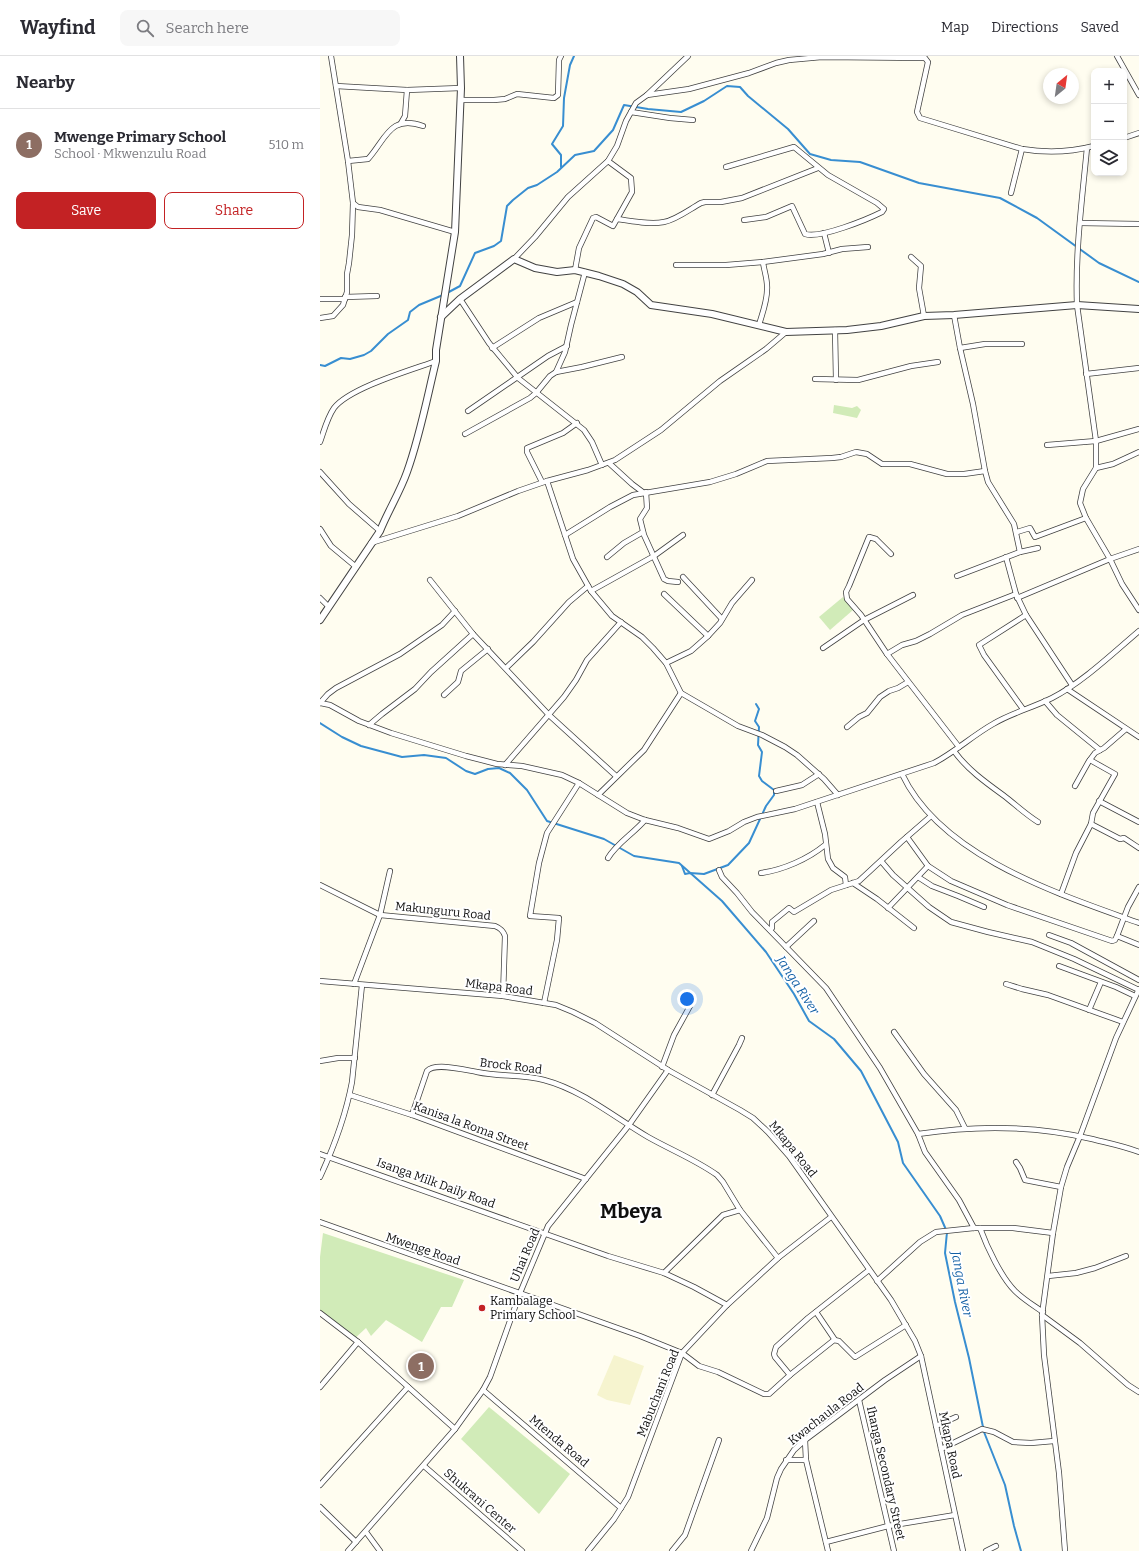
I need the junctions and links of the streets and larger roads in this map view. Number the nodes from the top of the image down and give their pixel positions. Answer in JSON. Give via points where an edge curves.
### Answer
{"nodes":[{"id":1,"x":331,"y":56,"type":"edge"},
{"id":2,"x":460,"y":56,"type":"edge"},
{"id":3,"x":561,"y":56,"type":"edge"},
{"id":4,"x":688,"y":56,"type":"edge"},
{"id":5,"x":1117,"y":56,"type":"edge"},
{"id":6,"x":929,"y":58,"type":"edge"},
{"id":7,"x":336,"y":86,"type":"junction"},
{"id":8,"x":461,"y":88,"type":"junction"},
{"id":9,"x":407,"y":90,"type":"junction"},
{"id":10,"x":1139,"y":95,"type":"edge"},
{"id":11,"x":647,"y":96,"type":"junction"},
{"id":12,"x":461,"y":100,"type":"junction"},
{"id":13,"x":631,"y":111,"type":"junction"},
{"id":14,"x":693,"y":120,"type":"dead end"},
{"id":15,"x":401,"y":123,"type":"junction"},
{"id":16,"x":423,"y":126,"type":"dead end"},
{"id":17,"x":1139,"y":133,"type":"edge"},
{"id":18,"x":1127,"y":137,"type":"edge"},
{"id":19,"x":1091,"y":147,"type":"edge"},
{"id":20,"x":1087,"y":148,"type":"junction"},
{"id":21,"x":1022,"y":149,"type":"junction"},
{"id":22,"x":608,"y":161,"type":"junction"},
{"id":23,"x":348,"y":162,"type":"junction"},
{"id":24,"x":726,"y":167,"type":"dead end"},
{"id":25,"x":818,"y":168,"type":"junction"},
{"id":26,"x":1011,"y":194,"type":"dead end"},
{"id":27,"x":353,"y":203,"type":"junction"},
{"id":28,"x":617,"y":219,"type":"junction"},
{"id":29,"x":744,"y":220,"type":"dead end"},
{"id":30,"x":1080,"y":223,"type":"junction"},
{"id":31,"x":1139,"y":224,"type":"edge"},
{"id":32,"x":455,"y":232,"type":"junction"},
{"id":33,"x":824,"y":233,"type":"junction"},
{"id":34,"x":868,"y":247,"type":"dead end"},
{"id":35,"x":828,"y":253,"type":"junction"},
{"id":36,"x":911,"y":257,"type":"dead end"},
{"id":37,"x":514,"y":259,"type":"junction"},
{"id":38,"x":763,"y":262,"type":"junction"},
{"id":39,"x":676,"y":265,"type":"dead end"},
{"id":40,"x":575,"y":270,"type":"junction"},
{"id":41,"x":584,"y":272,"type":"junction"},
{"id":42,"x":377,"y":296,"type":"dead end"},
{"id":43,"x":345,"y":298,"type":"junction"},
{"id":44,"x":320,"y":299,"type":"edge"},
{"id":45,"x":460,"y":299,"type":"junction"},
{"id":46,"x":577,"y":302,"type":"junction"},
{"id":47,"x":1076,"y":305,"type":"junction"},
{"id":48,"x":1139,"y":309,"type":"edge"},
{"id":49,"x":954,"y":315,"type":"junction"},
{"id":50,"x":924,"y":316,"type":"junction"},
{"id":51,"x":441,"y":317,"type":"junction"},
{"id":52,"x":320,"y":318,"type":"edge"},
{"id":53,"x":759,"y":325,"type":"junction"},
{"id":54,"x":835,"y":330,"type":"junction"},
{"id":55,"x":786,"y":332,"type":"junction"},
{"id":56,"x":1022,"y":344,"type":"dead end"},
{"id":57,"x":567,"y":346,"type":"junction"},
{"id":58,"x":492,"y":348,"type":"junction"},
{"id":59,"x":960,"y":348,"type":"junction"},
{"id":60,"x":622,"y":357,"type":"dead end"},
{"id":61,"x":436,"y":361,"type":"junction"},
{"id":62,"x":938,"y":362,"type":"dead end"},
{"id":63,"x":1139,"y":368,"type":"edge"},
{"id":64,"x":556,"y":372,"type":"junction"},
{"id":65,"x":1086,"y":374,"type":"junction"},
{"id":66,"x":518,"y":378,"type":"junction"},
{"id":67,"x":815,"y":379,"type":"dead end"},
{"id":68,"x":836,"y":380,"type":"junction"},
{"id":69,"x":536,"y":393,"type":"junction"},
{"id":70,"x":468,"y":411,"type":"dead end"},
{"id":71,"x":577,"y":423,"type":"junction"},
{"id":72,"x":1139,"y":429,"type":"edge"},
{"id":73,"x":465,"y":434,"type":"dead end"},
{"id":74,"x":1096,"y":441,"type":"junction"},
{"id":75,"x":320,"y":442,"type":"edge"},
{"id":76,"x":1048,"y":445,"type":"dead end"},
{"id":77,"x":1139,"y":452,"type":"edge"},
{"id":78,"x":609,"y":463,"type":"junction"},
{"id":79,"x":602,"y":466,"type":"junction"},
{"id":80,"x":1096,"y":468,"type":"junction"},
{"id":81,"x":985,"y":471,"type":"junction"},
{"id":82,"x":320,"y":472,"type":"edge"},
{"id":83,"x":544,"y":482,"type":"junction"},
{"id":84,"x":645,"y":492,"type":"junction"},
{"id":85,"x":1086,"y":518,"type":"junction"},
{"id":86,"x":320,"y":529,"type":"edge"},
{"id":87,"x":380,"y":531,"type":"junction"},
{"id":88,"x":642,"y":532,"type":"junction"},
{"id":89,"x":1017,"y":532,"type":"junction"},
{"id":90,"x":565,"y":535,"type":"junction"},
{"id":91,"x":683,"y":535,"type":"dead end"},
{"id":92,"x":371,"y":542,"type":"junction"},
{"id":93,"x":1038,"y":548,"type":"dead end"},
{"id":94,"x":1139,"y":549,"type":"edge"},
{"id":95,"x":1020,"y":552,"type":"junction"},
{"id":96,"x":891,"y":554,"type":"dead end"},
{"id":97,"x":654,"y":556,"type":"junction"},
{"id":98,"x":607,"y":557,"type":"dead end"},
{"id":99,"x":1006,"y":557,"type":"junction"},
{"id":100,"x":1110,"y":559,"type":"junction"},
{"id":101,"x":355,"y":566,"type":"junction"},
{"id":102,"x":957,"y":576,"type":"dead end"},
{"id":103,"x":683,"y":577,"type":"dead end"},
{"id":104,"x":430,"y":580,"type":"dead end"},
{"id":105,"x":752,"y":580,"type":"dead end"},
{"id":106,"x":678,"y":582,"type":"dead end"},
{"id":107,"x":588,"y":586,"type":"junction"},
{"id":108,"x":591,"y":591,"type":"junction"},
{"id":109,"x":664,"y":594,"type":"dead end"},
{"id":110,"x":913,"y":595,"type":"dead end"},
{"id":111,"x":1017,"y":596,"type":"junction"},
{"id":112,"x":320,"y":598,"type":"edge"},
{"id":113,"x":328,"y":606,"type":"junction"},
{"id":114,"x":1139,"y":610,"type":"edge"},
{"id":115,"x":455,"y":611,"type":"junction"},
{"id":116,"x":1026,"y":615,"type":"junction"},
{"id":117,"x":722,"y":619,"type":"junction"},
{"id":118,"x":320,"y":620,"type":"edge"},
{"id":119,"x":864,"y":620,"type":"junction"},
{"id":120,"x":621,"y":622,"type":"junction"},
{"id":121,"x":1139,"y":631,"type":"edge"},
{"id":122,"x":473,"y":634,"type":"junction"},
{"id":123,"x":708,"y":636,"type":"junction"},
{"id":124,"x":823,"y":648,"type":"dead end"},
{"id":125,"x":488,"y":649,"type":"junction"},
{"id":126,"x":887,"y":654,"type":"junction"},
{"id":127,"x":666,"y":663,"type":"junction"},
{"id":128,"x":506,"y":668,"type":"junction"},
{"id":129,"x":908,"y":682,"type":"junction"},
{"id":130,"x":1072,"y":685,"type":"junction"},
{"id":131,"x":1067,"y":689,"type":"junction"},
{"id":132,"x":681,"y":693,"type":"junction"},
{"id":133,"x":444,"y":696,"type":"dead end"},
{"id":134,"x":1045,"y":701,"type":"junction"},
{"id":135,"x":320,"y":703,"type":"edge"},
{"id":136,"x":1023,"y":709,"type":"junction"},
{"id":137,"x":549,"y":715,"type":"junction"},
{"id":138,"x":369,"y":724,"type":"junction"},
{"id":139,"x":847,"y":727,"type":"dead end"},
{"id":140,"x":1126,"y":729,"type":"junction"},
{"id":141,"x":1139,"y":737,"type":"edge"},
{"id":142,"x":959,"y":747,"type":"junction"},
{"id":143,"x":1100,"y":750,"type":"junction"},
{"id":144,"x":954,"y":751,"type":"junction"},
{"id":145,"x":1090,"y":760,"type":"junction"},
{"id":146,"x":505,"y":765,"type":"junction"},
{"id":147,"x":819,"y":774,"type":"junction"},
{"id":148,"x":902,"y":774,"type":"junction"},
{"id":149,"x":616,"y":776,"type":"junction"},
{"id":150,"x":579,"y":783,"type":"junction"},
{"id":151,"x":1075,"y":786,"type":"dead end"},
{"id":152,"x":776,"y":791,"type":"dead end"},
{"id":153,"x":598,"y":795,"type":"junction"},
{"id":154,"x":838,"y":795,"type":"junction"},
{"id":155,"x":1099,"y":801,"type":"junction"},
{"id":156,"x":817,"y":802,"type":"junction"},
{"id":157,"x":931,"y":816,"type":"junction"},
{"id":158,"x":644,"y":820,"type":"junction"},
{"id":159,"x":1038,"y":822,"type":"dead end"},
{"id":160,"x":1139,"y":822,"type":"edge"},
{"id":161,"x":1091,"y":824,"type":"junction"},
{"id":162,"x":907,"y":837,"type":"junction"},
{"id":163,"x":825,"y":845,"type":"junction"},
{"id":164,"x":1139,"y":848,"type":"edge"},
{"id":165,"x":608,"y":858,"type":"dead end"},
{"id":166,"x":881,"y":861,"type":"junction"},
{"id":167,"x":928,"y":866,"type":"junction"},
{"id":168,"x":719,"y":870,"type":"dead end"},
{"id":169,"x":390,"y":871,"type":"dead end"},
{"id":170,"x":761,"y":873,"type":"dead end"},
{"id":171,"x":918,"y":877,"type":"junction"},
{"id":172,"x":846,"y":884,"type":"junction"},
{"id":173,"x":853,"y":884,"type":"junction"},
{"id":174,"x":320,"y":885,"type":"edge"},
{"id":175,"x":906,"y":887,"type":"junction"},
{"id":176,"x":1139,"y":887,"type":"edge"},
{"id":177,"x":1061,"y":894,"type":"junction"},
{"id":178,"x":984,"y":907,"type":"dead end"},
{"id":179,"x":888,"y":908,"type":"junction"},
{"id":180,"x":380,"y":915,"type":"junction"},
{"id":181,"x":1124,"y":918,"type":"junction"},
{"id":182,"x":814,"y":922,"type":"dead end"},
{"id":183,"x":1139,"y":923,"type":"edge"},
{"id":184,"x":914,"y":928,"type":"dead end"},
{"id":185,"x":770,"y":930,"type":"junction"},
{"id":186,"x":1049,"y":934,"type":"dead end"},
{"id":187,"x":1117,"y":936,"type":"junction"},
{"id":188,"x":1139,"y":945,"type":"edge"},
{"id":189,"x":786,"y":946,"type":"junction"},
{"id":190,"x":1059,"y":966,"type":"dead end"},
{"id":191,"x":1139,"y":980,"type":"edge"},
{"id":192,"x":320,"y":981,"type":"edge"},
{"id":193,"x":1101,"y":982,"type":"junction"},
{"id":194,"x":354,"y":984,"type":"junction"},
{"id":195,"x":1006,"y":984,"type":"dead end"},
{"id":196,"x":362,"y":985,"type":"junction"},
{"id":197,"x":1139,"y":990,"type":"edge"},
{"id":198,"x":503,"y":996,"type":"junction"},
{"id":199,"x":1135,"y":996,"type":"junction"},
{"id":200,"x":544,"y":1003,"type":"junction"},
{"id":201,"x":690,"y":1006,"type":"dead end"},
{"id":202,"x":1089,"y":1010,"type":"junction"},
{"id":203,"x":1123,"y":1022,"type":"junction"},
{"id":204,"x":894,"y":1032,"type":"dead end"},
{"id":205,"x":742,"y":1038,"type":"dead end"},
{"id":206,"x":354,"y":1058,"type":"junction"},
{"id":207,"x":320,"y":1061,"type":"edge"},
{"id":208,"x":662,"y":1067,"type":"junction"},
{"id":209,"x":668,"y":1070,"type":"junction"},
{"id":210,"x":350,"y":1095,"type":"junction"},
{"id":211,"x":712,"y":1095,"type":"junction"},
{"id":212,"x":412,"y":1115,"type":"junction"},
{"id":213,"x":629,"y":1125,"type":"junction"},
{"id":214,"x":965,"y":1128,"type":"junction"},
{"id":215,"x":918,"y":1134,"type":"junction"},
{"id":216,"x":1080,"y":1136,"type":"junction"},
{"id":217,"x":1139,"y":1152,"type":"edge"},
{"id":218,"x":320,"y":1154,"type":"edge"},
{"id":219,"x":330,"y":1156,"type":"junction"},
{"id":220,"x":1016,"y":1162,"type":"dead end"},
{"id":221,"x":320,"y":1177,"type":"edge"},
{"id":222,"x":586,"y":1179,"type":"junction"},
{"id":223,"x":1061,"y":1187,"type":"junction"},
{"id":224,"x":740,"y":1210,"type":"junction"},
{"id":225,"x":831,"y":1217,"type":"junction"},
{"id":226,"x":320,"y":1222,"type":"edge"},
{"id":227,"x":974,"y":1228,"type":"junction"},
{"id":228,"x":980,"y":1228,"type":"junction"},
{"id":229,"x":544,"y":1233,"type":"junction"},
{"id":230,"x":1053,"y":1233,"type":"junction"},
{"id":231,"x":1126,"y":1256,"type":"dead end"},
{"id":232,"x":778,"y":1258,"type":"junction"},
{"id":233,"x":868,"y":1270,"type":"junction"},
{"id":234,"x":664,"y":1274,"type":"junction"},
{"id":235,"x":1048,"y":1276,"type":"junction"},
{"id":236,"x":877,"y":1281,"type":"junction"},
{"id":237,"x":520,"y":1293,"type":"junction"},
{"id":238,"x":727,"y":1305,"type":"junction"},
{"id":239,"x":816,"y":1312,"type":"junction"},
{"id":240,"x":320,"y":1313,"type":"edge"},
{"id":241,"x":1042,"y":1313,"type":"junction"},
{"id":242,"x":906,"y":1325,"type":"junction"},
{"id":243,"x":835,"y":1340,"type":"junction"},
{"id":244,"x":358,"y":1342,"type":"junction"},
{"id":245,"x":682,"y":1353,"type":"junction"},
{"id":246,"x":921,"y":1356,"type":"junction"},
{"id":247,"x":790,"y":1375,"type":"junction"},
{"id":248,"x":320,"y":1386,"type":"edge"},
{"id":249,"x":408,"y":1387,"type":"junction"},
{"id":250,"x":483,"y":1390,"type":"junction"},
{"id":251,"x":1139,"y":1392,"type":"edge"},
{"id":252,"x":859,"y":1400,"type":"junction"},
{"id":253,"x":956,"y":1418,"type":"dead end"},
{"id":254,"x":936,"y":1426,"type":"junction"},
{"id":255,"x":455,"y":1429,"type":"junction"},
{"id":256,"x":719,"y":1440,"type":"dead end"},
{"id":257,"x":805,"y":1440,"type":"junction"},
{"id":258,"x":1054,"y":1440,"type":"junction"},
{"id":259,"x":941,"y":1449,"type":"junction"},
{"id":260,"x":786,"y":1460,"type":"junction"},
{"id":261,"x":806,"y":1460,"type":"junction"},
{"id":262,"x":424,"y":1466,"type":"junction"},
{"id":263,"x":320,"y":1485,"type":"edge"},
{"id":264,"x":320,"y":1506,"type":"edge"},
{"id":265,"x":621,"y":1508,"type":"junction"},
{"id":266,"x":955,"y":1515,"type":"junction"},
{"id":267,"x":888,"y":1526,"type":"junction"},
{"id":268,"x":366,"y":1532,"type":"junction"},
{"id":269,"x":356,"y":1542,"type":"junction"},
{"id":270,"x":826,"y":1542,"type":"junction"},
{"id":271,"x":996,"y":1546,"type":"dead end"},
{"id":272,"x":348,"y":1551,"type":"edge"},
{"id":273,"x":380,"y":1551,"type":"edge"},
{"id":274,"x":522,"y":1551,"type":"edge"},
{"id":275,"x":588,"y":1551,"type":"edge"},
{"id":276,"x":672,"y":1551,"type":"edge"},
{"id":277,"x":751,"y":1551,"type":"edge"},
{"id":278,"x":828,"y":1551,"type":"edge"},
{"id":279,"x":894,"y":1551,"type":"edge"},
{"id":280,"x":963,"y":1551,"type":"edge"},
{"id":281,"x":986,"y":1551,"type":"edge"},
{"id":282,"x":1065,"y":1551,"type":"edge"}],
"edges":[{"from":1,"to":7,"type":"street"},
{"from":2,"to":8,"type":"street"},
{"from":3,"to":12,"type":"street","via":[[558,95],[554,98],[518,94],[505,99]]},
{"from":4,"to":11,"type":"street"},
{"from":5,"to":10,"type":"street"},
{"from":6,"to":11,"type":"street","via":[[841,57],[789,60],[689,89]]},
{"from":6,"to":21,"type":"street","via":[[917,112],[920,118]]},
{"from":7,"to":9,"type":"street"},
{"from":7,"to":23,"type":"street"},
{"from":8,"to":9,"type":"street"},
{"from":8,"to":12,"type":"street"},
{"from":9,"to":15,"type":"street","via":[[405,116]]},
{"from":11,"to":13,"type":"street","via":[[636,103]]},
{"from":12,"to":32,"type":"street"},
{"from":13,"to":14,"type":"street"},
{"from":13,"to":22,"type":"street"},
{"from":15,"to":16,"type":"street"},
{"from":15,"to":23,"type":"street","via":[[390,130],[368,159]]},
{"from":17,"to":18,"type":"street"},
{"from":19,"to":20,"type":"street"},
{"from":20,"to":21,"type":"street","via":[[1044,152]]},
{"from":20,"to":30,"type":"street"},
{"from":21,"to":26,"type":"street"},
{"from":22,"to":28,"type":"street","via":[[631,178],[633,185],[632,192]]},
{"from":22,"to":37,"type":"street","via":[[568,197]]},
{"from":23,"to":27,"type":"street"},
{"from":24,"to":25,"type":"street","via":[[794,147]]},
{"from":25,"to":28,"type":"street","via":[[742,198],[701,203],[665,222]]},
{"from":25,"to":33,"type":"street","via":[[884,209],[867,220]]},
{"from":27,"to":32,"type":"street","via":[[358,207],[380,210]]},
{"from":27,"to":43,"type":"street"},
{"from":28,"to":40,"type":"street","via":[[613,226],[596,217],[593,218],[579,248]]},
{"from":29,"to":33,"type":"street","via":[[766,217],[792,206],[805,234]]},
{"from":30,"to":31,"type":"street"},
{"from":30,"to":47,"type":"street"},
{"from":32,"to":51,"type":"street"},
{"from":33,"to":35,"type":"street"},
{"from":34,"to":35,"type":"street"},
{"from":35,"to":38,"type":"street"},
{"from":36,"to":50,"type":"street","via":[[921,266],[919,288]]},
{"from":37,"to":40,"type":"street","via":[[535,268],[557,272]]},
{"from":37,"to":45,"type":"street"},
{"from":38,"to":39,"type":"street"},
{"from":38,"to":53,"type":"street","via":[[767,291]]},
{"from":40,"to":41,"type":"street"},
{"from":41,"to":46,"type":"street"},
{"from":41,"to":53,"type":"street","via":[[624,284],[651,305],[712,314]]},
{"from":42,"to":43,"type":"street"},
{"from":43,"to":44,"type":"street"},
{"from":43,"to":52,"type":"street","via":[[343,305],[333,316]]},
{"from":45,"to":51,"type":"street"},
{"from":45,"to":58,"type":"street"},
{"from":46,"to":57,"type":"street"},
{"from":46,"to":58,"type":"street","via":[[539,318]]},
{"from":47,"to":48,"type":"street"},
{"from":47,"to":49,"type":"street"},
{"from":47,"to":65,"type":"street"},
{"from":49,"to":50,"type":"street"},
{"from":49,"to":59,"type":"street"},
{"from":50,"to":54,"type":"street","via":[[881,326]]},
{"from":51,"to":61,"type":"street"},
{"from":53,"to":55,"type":"street"},
{"from":54,"to":55,"type":"street"},
{"from":54,"to":68,"type":"street"},
{"from":55,"to":78,"type":"street","via":[[720,381],[661,430]]},
{"from":56,"to":59,"type":"street","via":[[985,344]]},
{"from":57,"to":64,"type":"street"},
{"from":57,"to":66,"type":"street","via":[[548,356]]},
{"from":58,"to":66,"type":"street"},
{"from":59,"to":81,"type":"street"},
{"from":60,"to":64,"type":"street"},
{"from":61,"to":75,"type":"street","via":[[344,398],[334,408]]},
{"from":61,"to":87,"type":"street","via":[[407,472]]},
{"from":62,"to":68,"type":"street","via":[[911,366],[866,379]]},
{"from":63,"to":65,"type":"street"},
{"from":64,"to":69,"type":"street"},
{"from":65,"to":74,"type":"street"},
{"from":66,"to":69,"type":"street"},
{"from":66,"to":70,"type":"street"},
{"from":67,"to":68,"type":"street"},
{"from":69,"to":71,"type":"street"},
{"from":69,"to":73,"type":"street"},
{"from":71,"to":79,"type":"street","via":[[589,436]]},
{"from":71,"to":83,"type":"street","via":[[527,448]]},
{"from":72,"to":74,"type":"street"},
{"from":74,"to":76,"type":"street"},
{"from":74,"to":80,"type":"street"},
{"from":77,"to":80,"type":"street","via":[[1113,464]]},
{"from":78,"to":79,"type":"street"},
{"from":78,"to":84,"type":"street"},
{"from":79,"to":83,"type":"street"},
{"from":80,"to":85,"type":"street","via":[[1080,498]]},
{"from":81,"to":84,"type":"street","via":[[947,474],[910,464],[882,464],[867,454],[856,452],[832,458],[767,461],[710,482]]},
{"from":81,"to":89,"type":"street","via":[[988,482],[1011,517]]},
{"from":82,"to":87,"type":"street","via":[[349,504]]},
{"from":83,"to":90,"type":"street"},
{"from":83,"to":92,"type":"street","via":[[458,516]]},
{"from":84,"to":88,"type":"street","via":[[647,508],[640,519]]},
{"from":84,"to":90,"type":"street","via":[[622,500]]},
{"from":85,"to":89,"type":"street","via":[[1034,537],[1030,528]]},
{"from":85,"to":100,"type":"street"},
{"from":86,"to":101,"type":"street","via":[[331,546]]},
{"from":87,"to":92,"type":"street"},
{"from":88,"to":97,"type":"street"},
{"from":88,"to":98,"type":"street"},
{"from":89,"to":95,"type":"street"},
{"from":90,"to":107,"type":"street","via":[[576,566]]},
{"from":91,"to":97,"type":"street"},
{"from":92,"to":101,"type":"street"},
{"from":93,"to":95,"type":"street"},
{"from":94,"to":100,"type":"street"},
{"from":95,"to":99,"type":"street"},
{"from":96,"to":119,"type":"street","via":[[876,538],[868,538],[846,592],[846,599]]},
{"from":97,"to":106,"type":"street","via":[[664,579]]},
{"from":97,"to":108,"type":"street"},
{"from":99,"to":102,"type":"street"},
{"from":99,"to":111,"type":"street"},
{"from":100,"to":111,"type":"street"},
{"from":100,"to":114,"type":"street"},
{"from":101,"to":113,"type":"street"},
{"from":103,"to":117,"type":"street"},
{"from":104,"to":115,"type":"street"},
{"from":105,"to":117,"type":"street"},
{"from":107,"to":108,"type":"street"},
{"from":107,"to":128,"type":"street","via":[[569,602]]},
{"from":108,"to":120,"type":"street","via":[[606,610]]},
{"from":109,"to":123,"type":"street"},
{"from":110,"to":119,"type":"street"},
{"from":111,"to":116,"type":"street"},
{"from":111,"to":126,"type":"street","via":[[962,615],[930,634]]},
{"from":112,"to":113,"type":"street"},
{"from":113,"to":118,"type":"street"},
{"from":115,"to":122,"type":"street"},
{"from":115,"to":135,"type":"street","via":[[436,630],[400,654],[342,684]]},
{"from":116,"to":130,"type":"street"},
{"from":116,"to":136,"type":"street","via":[[979,645]]},
{"from":117,"to":123,"type":"street"},
{"from":119,"to":124,"type":"street"},
{"from":119,"to":126,"type":"street"},
{"from":120,"to":127,"type":"street","via":[[642,637]]},
{"from":120,"to":137,"type":"street","via":[[587,660],[573,685]]},
{"from":121,"to":130,"type":"street"},
{"from":122,"to":125,"type":"street"},
{"from":122,"to":138,"type":"street","via":[[415,689]]},
{"from":123,"to":127,"type":"street","via":[[691,651]]},
{"from":125,"to":128,"type":"street"},
{"from":125,"to":133,"type":"street","via":[[461,671],[458,682]]},
{"from":126,"to":129,"type":"street"},
{"from":127,"to":132,"type":"street"},
{"from":128,"to":137,"type":"street"},
{"from":129,"to":139,"type":"street","via":[[880,697],[867,713]]},
{"from":129,"to":142,"type":"street"},
{"from":130,"to":131,"type":"street"},
{"from":131,"to":134,"type":"street"},
{"from":131,"to":140,"type":"street"},
{"from":132,"to":147,"type":"street","via":[[738,726],[762,735],[797,755]]},
{"from":132,"to":149,"type":"street","via":[[644,750]]},
{"from":134,"to":136,"type":"street"},
{"from":134,"to":143,"type":"street","via":[[1057,715]]},
{"from":135,"to":138,"type":"street","via":[[330,705],[352,718]]},
{"from":136,"to":142,"type":"street","via":[[992,724]]},
{"from":137,"to":146,"type":"street"},
{"from":137,"to":149,"type":"street"},
{"from":138,"to":146,"type":"street","via":[[466,756]]},
{"from":140,"to":141,"type":"street"},
{"from":140,"to":143,"type":"street"},
{"from":142,"to":144,"type":"street"},
{"from":143,"to":145,"type":"street"},
{"from":144,"to":148,"type":"street","via":[[934,763]]},
{"from":144,"to":159,"type":"street","via":[[962,762],[987,784]]},
{"from":145,"to":151,"type":"street"},
{"from":145,"to":155,"type":"street","via":[[1115,774]]},
{"from":146,"to":150,"type":"street","via":[[555,773]]},
{"from":147,"to":152,"type":"street","via":[[802,785]]},
{"from":147,"to":154,"type":"street"},
{"from":148,"to":154,"type":"street"},
{"from":148,"to":157,"type":"street","via":[[917,800]]},
{"from":149,"to":153,"type":"street"},
{"from":150,"to":153,"type":"street"},
{"from":150,"to":200,"type":"street","via":[[547,833],[538,863],[530,916],[559,918]]},
{"from":153,"to":158,"type":"street"},
{"from":154,"to":156,"type":"street"},
{"from":155,"to":160,"type":"street"},
{"from":155,"to":161,"type":"street"},
{"from":156,"to":158,"type":"street","via":[[744,822],[709,839]]},
{"from":156,"to":163,"type":"street","via":[[825,834]]},
{"from":157,"to":162,"type":"street"},
{"from":157,"to":177,"type":"street","via":[[954,836],[994,863]]},
{"from":158,"to":165,"type":"street","via":[[635,832],[619,843]]},
{"from":161,"to":164,"type":"street","via":[[1124,838]]},
{"from":161,"to":177,"type":"street","via":[[1076,853]]},
{"from":162,"to":166,"type":"street"},
{"from":162,"to":167,"type":"street"},
{"from":163,"to":170,"type":"street","via":[[776,870]]},
{"from":163,"to":172,"type":"street","via":[[830,864],[842,873]]},
{"from":166,"to":173,"type":"street"},
{"from":166,"to":175,"type":"street"},
{"from":167,"to":171,"type":"street"},
{"from":167,"to":187,"type":"street","via":[[963,887],[1008,905],[1112,941]]},
{"from":168,"to":185,"type":"street","via":[[722,877]]},
{"from":169,"to":180,"type":"street"},
{"from":171,"to":175,"type":"street"},
{"from":171,"to":178,"type":"street","via":[[932,886]]},
{"from":172,"to":173,"type":"street"},
{"from":172,"to":185,"type":"street","via":[[794,912],[789,908],[772,922]]},
{"from":173,"to":179,"type":"street"},
{"from":174,"to":180,"type":"street","name":"Makunguru Road"},
{"from":175,"to":179,"type":"street"},
{"from":175,"to":197,"type":"street","via":[[934,911],[955,924],[1039,944]]},
{"from":176,"to":181,"type":"street"},
{"from":177,"to":181,"type":"street"},
{"from":179,"to":184,"type":"street"},
{"from":180,"to":194,"type":"street"},
{"from":180,"to":198,"type":"street","name":"Makunguru Road","via":[[495,926],[503,930]]},
{"from":181,"to":183,"type":"street"},
{"from":181,"to":187,"type":"street"},
{"from":182,"to":189,"type":"street"},
{"from":185,"to":189,"type":"street"},
{"from":186,"to":191,"type":"street","via":[[1072,943]]},
{"from":187,"to":188,"type":"street"},
{"from":189,"to":215,"type":"street","via":[[830,993],[880,1068]]},
{"from":190,"to":193,"type":"street"},
{"from":192,"to":194,"type":"street","name":"Mkapa Road"},
{"from":193,"to":199,"type":"street"},
{"from":193,"to":202,"type":"street"},
{"from":194,"to":196,"type":"street","name":"Mkapa Road"},
{"from":195,"to":202,"type":"street","via":[[1048,995]]},
{"from":196,"to":198,"type":"street","name":"Mkapa Road"},
{"from":196,"to":206,"type":"street"},
{"from":197,"to":199,"type":"street"},
{"from":198,"to":200,"type":"street","name":"Mkapa Road"},
{"from":199,"to":203,"type":"street"},
{"from":200,"to":208,"type":"street","name":"Mkapa Road","via":[[582,1016]]},
{"from":201,"to":208,"type":"street","via":[[673,1038]]},
{"from":202,"to":203,"type":"street"},
{"from":203,"to":216,"type":"street"},
{"from":204,"to":214,"type":"street","via":[[924,1074],[956,1110]]},
{"from":205,"to":211,"type":"street"},
{"from":206,"to":207,"type":"street"},
{"from":206,"to":210,"type":"street"},
{"from":208,"to":209,"type":"street","name":"Mkapa Road"},
{"from":209,"to":211,"type":"street","name":"Mkapa Road"},
{"from":209,"to":213,"type":"street","name":"Uhai Road"},
{"from":210,"to":212,"type":"street","name":"Kanisa la Roma Street"},
{"from":210,"to":219,"type":"street"},
{"from":211,"to":225,"type":"street","name":"Mkapa Road","via":[[753,1118],[768,1132],[789,1156]]},
{"from":212,"to":213,"type":"street","name":"Brock Road","via":[[428,1070],[445,1067],[543,1080],[578,1094]]},
{"from":212,"to":222,"type":"street","name":"Kanisa la Roma Street"},
{"from":213,"to":222,"type":"street","name":"Uhai Road"},
{"from":213,"to":224,"type":"street","via":[[717,1175]]},
{"from":214,"to":215,"type":"street"},
{"from":214,"to":216,"type":"street","via":[[1019,1128]]},
{"from":215,"to":227,"type":"street","via":[[925,1152],[959,1200]]},
{"from":216,"to":217,"type":"street"},
{"from":216,"to":223,"type":"street"},
{"from":218,"to":219,"type":"street","name":"Isanga Milk Daily Road"},
{"from":219,"to":221,"type":"street"},
{"from":219,"to":229,"type":"street","name":"Isanga Milk Daily Road"},
{"from":220,"to":223,"type":"street","via":[[1027,1181]]},
{"from":222,"to":229,"type":"street","name":"Uhai Road"},
{"from":223,"to":230,"type":"street"},
{"from":224,"to":232,"type":"street"},
{"from":224,"to":234,"type":"street","via":[[723,1215]]},
{"from":225,"to":232,"type":"street","name":"Mabuchani Road"},
{"from":225,"to":233,"type":"street","name":"Mkapa Road"},
{"from":226,"to":237,"type":"street","name":"Mwenge Road"},
{"from":227,"to":228,"type":"street"},
{"from":227,"to":236,"type":"street","via":[[936,1232],[920,1242]]},
{"from":228,"to":230,"type":"street","via":[[1013,1228]]},
{"from":228,"to":241,"type":"street","via":[[992,1255],[1013,1289]]},
{"from":229,"to":234,"type":"street","name":"Isanga Milk Daily Road"},
{"from":229,"to":237,"type":"street","name":"Uhai Road"},
{"from":230,"to":235,"type":"street"},
{"from":231,"to":235,"type":"street","via":[[1076,1273]]},
{"from":232,"to":238,"type":"street","name":"Mabuchani Road"},
{"from":233,"to":236,"type":"street","name":"Mkapa Road"},
{"from":233,"to":239,"type":"street"},
{"from":234,"to":238,"type":"street","name":"Isanga Milk Daily Road"},
{"from":235,"to":241,"type":"street"},
{"from":236,"to":242,"type":"street","name":"Mkapa Road"},
{"from":237,"to":245,"type":"street","name":"Mwenge Road"},
{"from":237,"to":250,"type":"street","name":"Uhai Road"},
{"from":238,"to":245,"type":"street","name":"Mabuchani Road"},
{"from":239,"to":243,"type":"street"},
{"from":239,"to":247,"type":"street","via":[[774,1351],[775,1357]]},
{"from":240,"to":244,"type":"street"},
{"from":241,"to":251,"type":"street"},
{"from":241,"to":258,"type":"street"},
{"from":242,"to":243,"type":"street","via":[[855,1357]]},
{"from":242,"to":246,"type":"street","name":"Mkapa Road"},
{"from":243,"to":247,"type":"street"},
{"from":244,"to":248,"type":"street"},
{"from":244,"to":249,"type":"street"},
{"from":245,"to":247,"type":"street","name":"Mwenge Road","via":[[699,1366],[718,1372],[764,1394],[769,1394]]},
{"from":245,"to":265,"type":"street","name":"Mabuchani Road","via":[[628,1497]]},
{"from":246,"to":252,"type":"street","name":"Kwachaula Road"},
{"from":246,"to":254,"type":"street","name":"Mkapa Road"},
{"from":249,"to":255,"type":"street"},
{"from":249,"to":263,"type":"street"},
{"from":250,"to":255,"type":"street","name":"Uhai Road"},
{"from":250,"to":265,"type":"street","name":"Mtenda Road"},
{"from":252,"to":257,"type":"street","name":"Kwachaula Road"},
{"from":252,"to":267,"type":"street","name":"Ihanga Secondary Street"},
{"from":253,"to":254,"type":"street"},
{"from":254,"to":259,"type":"street","name":"Mkapa Road"},
{"from":255,"to":262,"type":"street","name":"Uhai Road"},
{"from":256,"to":276,"type":"street","via":[[685,1535]]},
{"from":257,"to":260,"type":"street","name":"Kwachaula Road"},
{"from":257,"to":261,"type":"street"},
{"from":258,"to":259,"type":"street","via":[[1019,1443],[982,1430]]},
{"from":258,"to":282,"type":"street"},
{"from":259,"to":266,"type":"street","name":"Mkapa Road"},
{"from":260,"to":261,"type":"street"},
{"from":260,"to":277,"type":"street","name":"Kwachaula Road","via":[[777,1478],[764,1525]]},
{"from":261,"to":270,"type":"street"},
{"from":262,"to":268,"type":"street","name":"Uhai Road"},
{"from":262,"to":274,"type":"street","name":"Shukrani Center"},
{"from":264,"to":269,"type":"street"},
{"from":265,"to":275,"type":"street","name":"Mabuchani Road"},
{"from":266,"to":267,"type":"street"},
{"from":266,"to":280,"type":"street","name":"Mkapa Road"},
{"from":267,"to":270,"type":"street"},
{"from":267,"to":279,"type":"street","name":"Ihanga Secondary Street"},
{"from":268,"to":269,"type":"street","name":"Uhai Road"},
{"from":268,"to":273,"type":"street"},
{"from":269,"to":272,"type":"street","name":"Uhai Road"},
{"from":270,"to":278,"type":"street"},
{"from":271,"to":281,"type":"street"}]}
